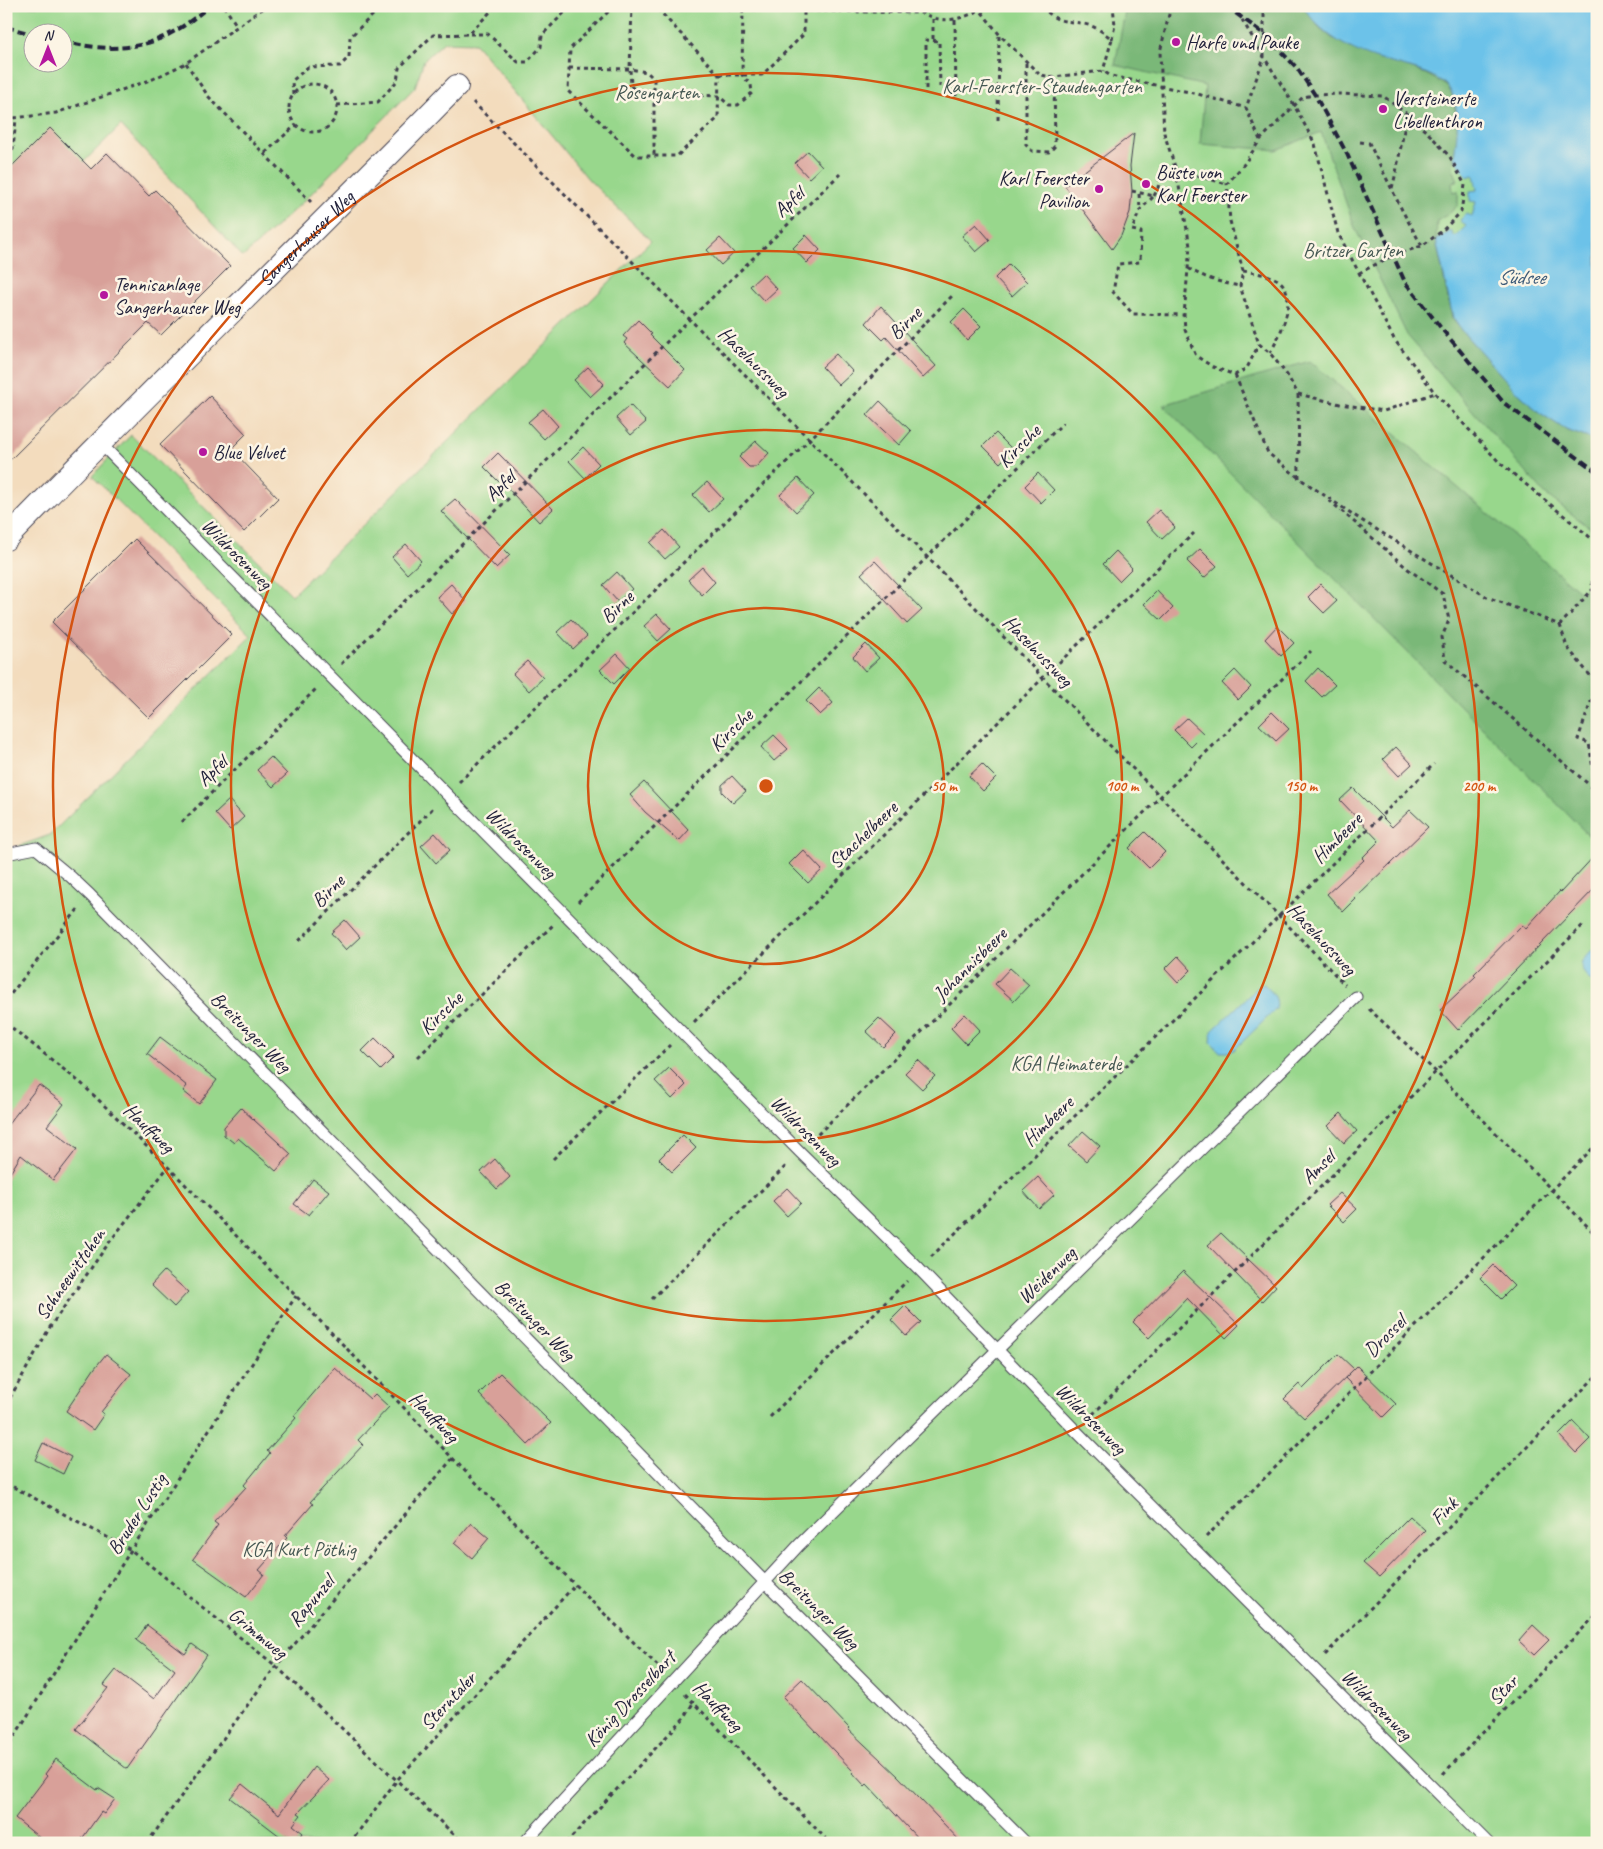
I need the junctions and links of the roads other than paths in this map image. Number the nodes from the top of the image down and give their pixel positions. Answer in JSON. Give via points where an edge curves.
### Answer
{"nodes":[{"id":1,"x":457,"y":86,"type":"road end"},
{"id":2,"x":100,"y":443,"type":"junction"},
{"id":3,"x":6,"y":539,"type":"edge"},
{"id":4,"x":6,"y":854,"type":"edge"},
{"id":5,"x":1356,"y":997,"type":"road end"},
{"id":6,"x":997,"y":1350,"type":"junction"},
{"id":7,"x":764,"y":1581,"type":"junction"},
{"id":8,"x":524,"y":1843,"type":"edge"},
{"id":9,"x":1026,"y":1843,"type":"edge"},
{"id":10,"x":1488,"y":1843,"type":"edge"}],
"edges":[{"from":1,"to":2,"type":"street","name":"Sangerhauser Weg"},
{"from":2,"to":3,"type":"street","name":"Sangerhauser Weg"},
{"from":2,"to":6,"type":"lane","name":"Wildrosenweg"},
{"from":4,"to":7,"type":"lane","name":"Breitunger Weg","via":[[36,848],[90,895]]},
{"from":5,"to":6,"type":"lane","name":"Weidenweg"},
{"from":6,"to":7,"type":"lane","name":"Weidenweg"},
{"from":6,"to":10,"type":"lane","name":"Wildrosenweg"},
{"from":7,"to":8,"type":"lane","name":"König Drosselbart"},
{"from":7,"to":9,"type":"lane","name":"Breitunger Weg"}]}
